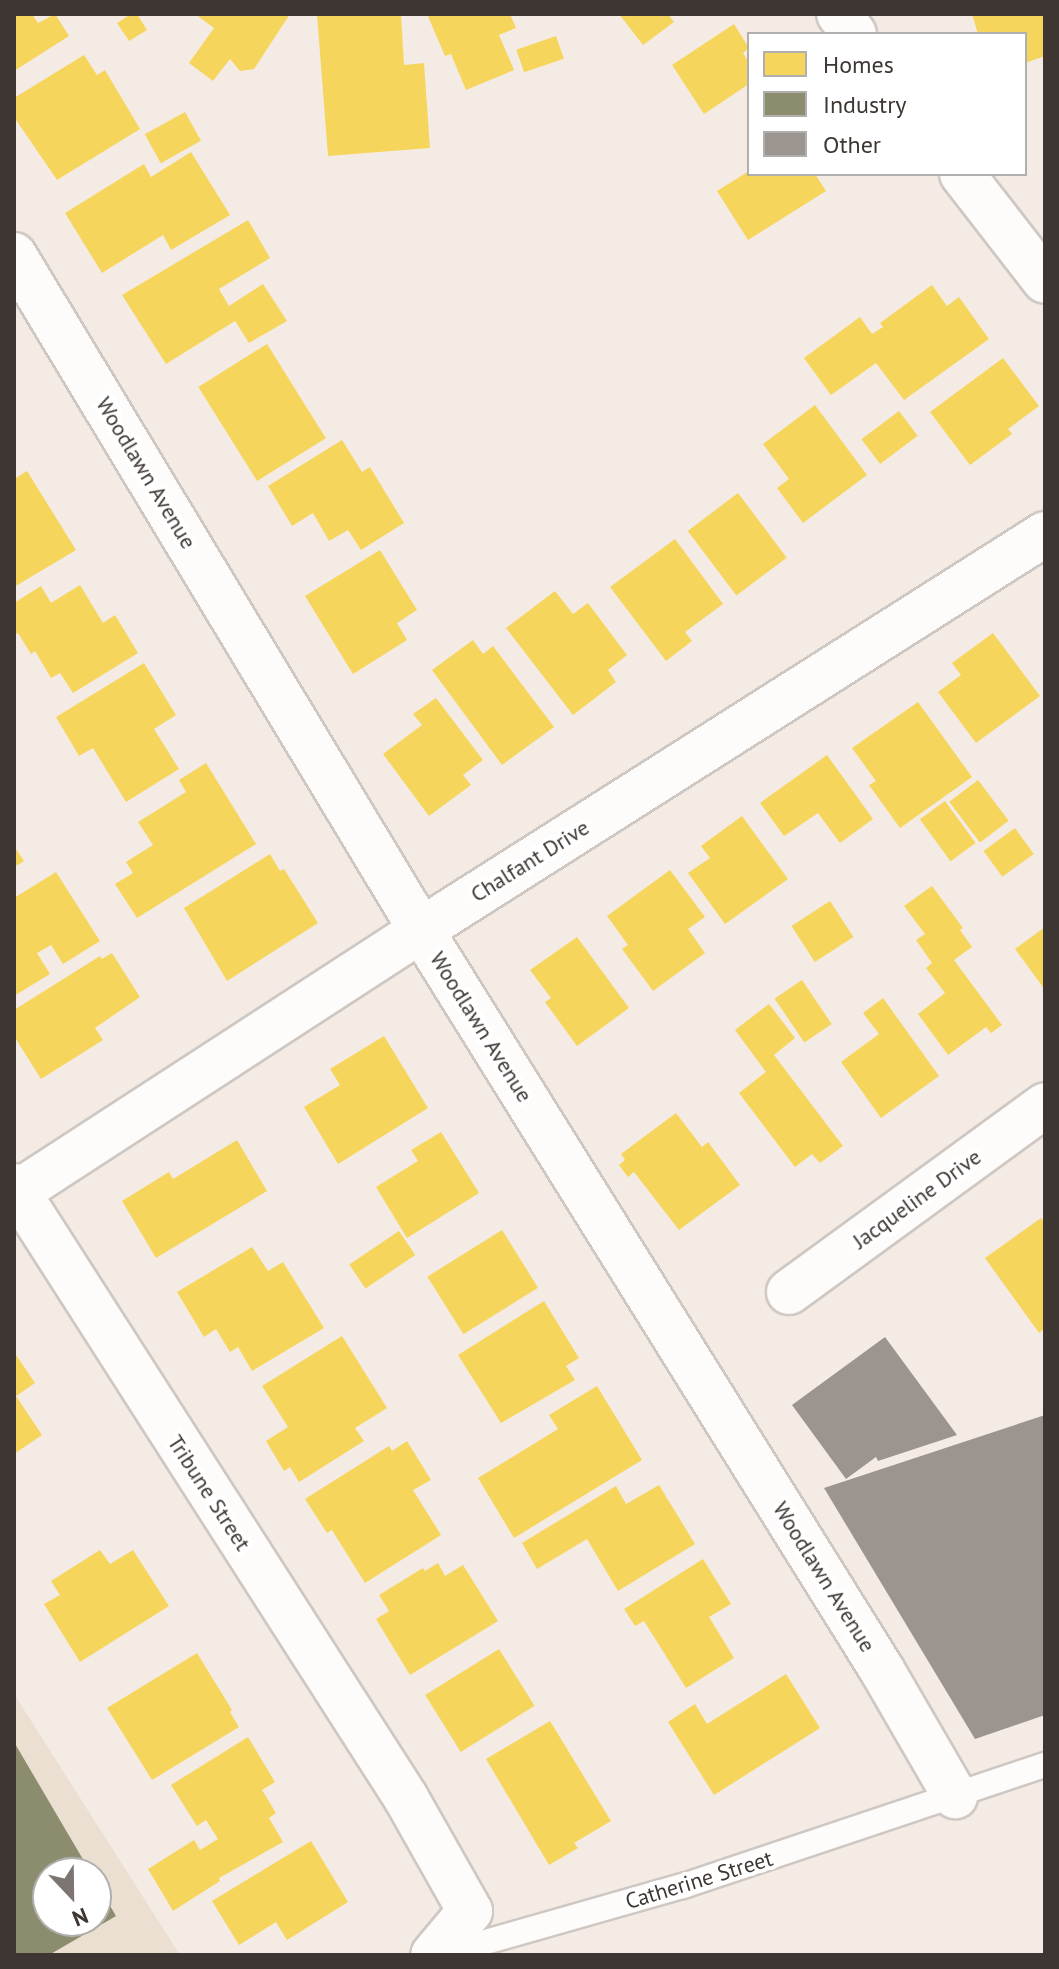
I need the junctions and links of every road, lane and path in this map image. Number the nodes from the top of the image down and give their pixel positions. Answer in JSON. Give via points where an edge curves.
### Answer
{"nodes":[{"id":1,"x":839,"y":14,"type":"edge"},
{"id":2,"x":852,"y":32,"type":"edge"},
{"id":3,"x":964,"y":176,"type":"edge"},
{"id":4,"x":14,"y":255,"type":"edge"},
{"id":5,"x":1045,"y":281,"type":"edge"},
{"id":6,"x":1045,"y":534,"type":"edge"},
{"id":7,"x":421,"y":930,"type":"junction"},
{"id":8,"x":1045,"y":1105,"type":"edge"},
{"id":9,"x":16,"y":1189,"type":"edge"},
{"id":10,"x":789,"y":1292,"type":"dead end"},
{"id":11,"x":1045,"y":1765,"type":"edge"},
{"id":12,"x":955,"y":1796,"type":"junction"},
{"id":13,"x":433,"y":1955,"type":"edge"},
{"id":14,"x":440,"y":1955,"type":"edge"}],
"edges":[{"from":1,"to":2,"type":"street"},
{"from":3,"to":5,"type":"street"},
{"from":4,"to":7,"type":"street","name":"Woodlawn Avenue"},
{"from":6,"to":7,"type":"street","name":"Chalfant Drive"},
{"from":7,"to":9,"type":"street","name":"Chalfant Drive"},
{"from":7,"to":12,"type":"street","name":"Woodlawn Avenue"},
{"from":8,"to":10,"type":"street","name":"Jacqueline Drive"},
{"from":9,"to":13,"type":"street","name":"Tribune Street","via":[[406,1798],[470,1911]]},
{"from":11,"to":12,"type":"lane","name":"Catherine Street"},
{"from":12,"to":14,"type":"lane","name":"Catherine Street","via":[[683,1886]]}]}
